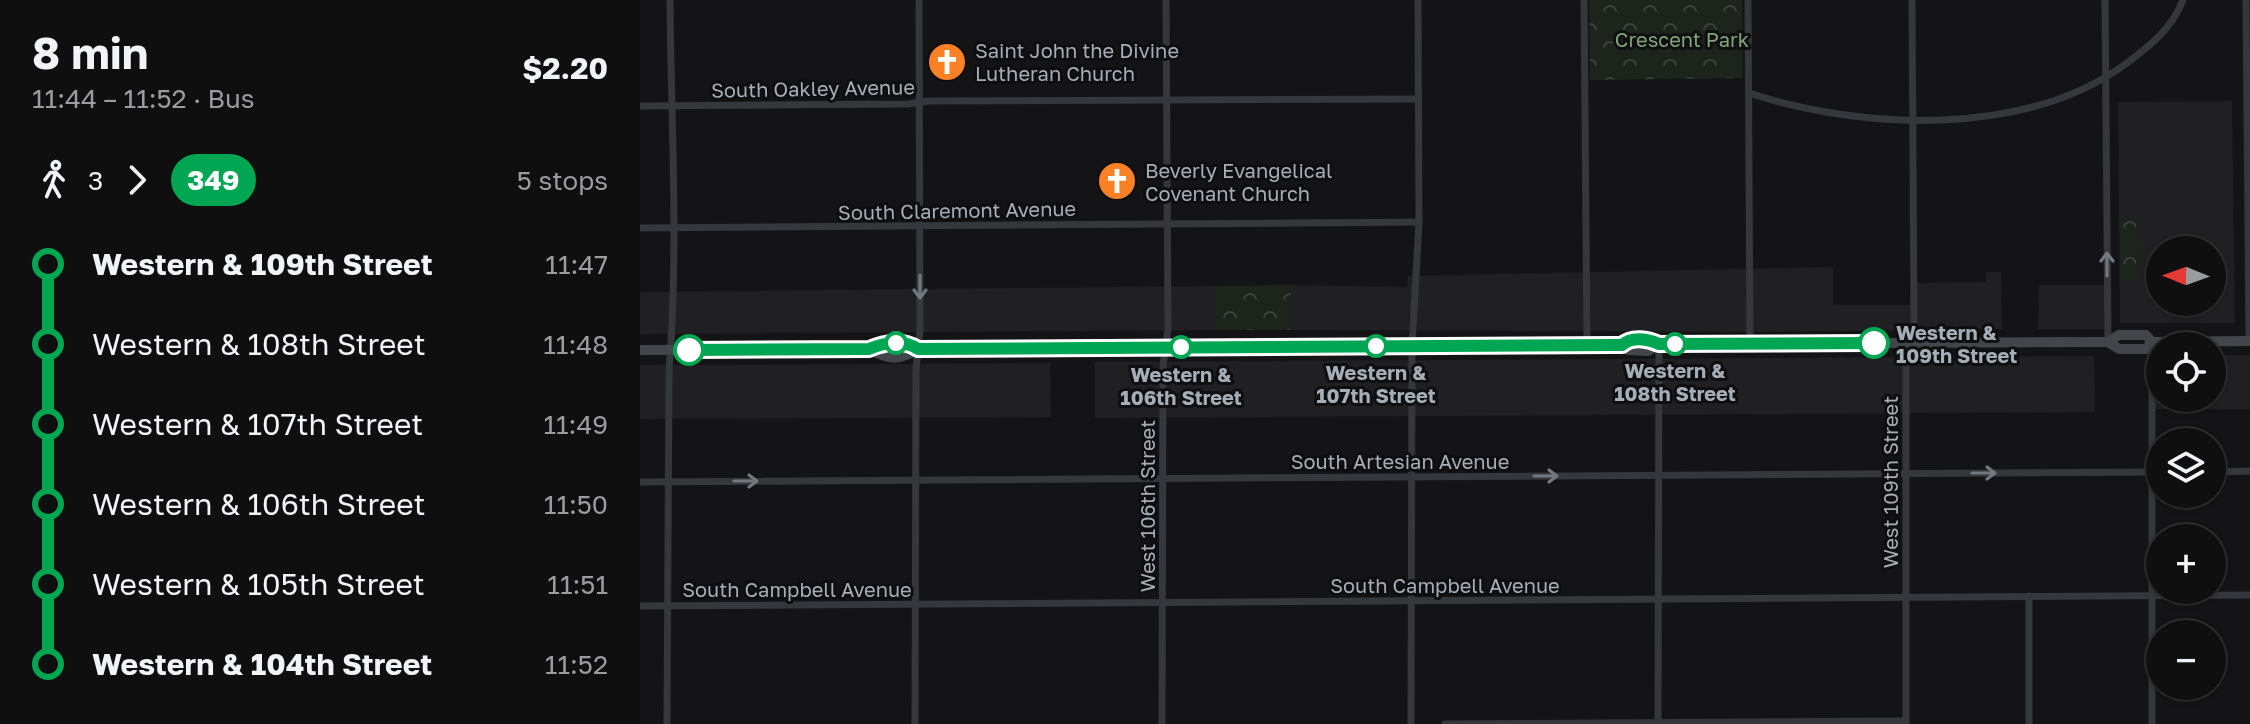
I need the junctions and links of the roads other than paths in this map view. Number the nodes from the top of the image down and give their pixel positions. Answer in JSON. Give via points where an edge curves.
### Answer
{"nodes":[{"id":1,"x":670,"y":0,"type":"edge"},
{"id":2,"x":919,"y":0,"type":"edge"},
{"id":3,"x":1166,"y":0,"type":"edge"},
{"id":4,"x":1418,"y":0,"type":"edge"},
{"id":5,"x":1584,"y":0,"type":"edge"},
{"id":6,"x":1748,"y":0,"type":"edge"},
{"id":7,"x":1912,"y":0,"type":"edge"},
{"id":8,"x":2105,"y":0,"type":"edge"},
{"id":9,"x":2183,"y":0,"type":"edge"},
{"id":10,"x":2246,"y":0,"type":"edge"},
{"id":11,"x":2106,"y":78,"type":"junction"},
{"id":12,"x":1749,"y":93,"type":"junction"},
{"id":13,"x":1418,"y":99,"type":"junction"},
{"id":14,"x":1167,"y":101,"type":"junction"},
{"id":15,"x":919,"y":102,"type":"junction"},
{"id":16,"x":640,"y":106,"type":"edge"},
{"id":17,"x":671,"y":106,"type":"junction"},
{"id":18,"x":1914,"y":121,"type":"junction"},
{"id":19,"x":1419,"y":222,"type":"junction"},
{"id":20,"x":1167,"y":223,"type":"junction"},
{"id":21,"x":920,"y":226,"type":"junction"},
{"id":22,"x":640,"y":228,"type":"edge"},
{"id":23,"x":673,"y":228,"type":"junction"},
{"id":24,"x":2146,"y":335,"type":"edge"},
{"id":25,"x":2226,"y":341,"type":"edge"},
{"id":26,"x":2250,"y":341,"type":"edge"},
{"id":27,"x":2108,"y":342,"type":"junction"},
{"id":28,"x":1910,"y":343,"type":"junction"},
{"id":29,"x":1659,"y":344,"type":"junction"},
{"id":30,"x":1750,"y":344,"type":"junction"},
{"id":31,"x":1587,"y":345,"type":"junction"},
{"id":32,"x":1412,"y":346,"type":"junction"},
{"id":33,"x":1166,"y":347,"type":"junction"},
{"id":34,"x":918,"y":349,"type":"junction"},
{"id":35,"x":640,"y":350,"type":"edge"},
{"id":36,"x":670,"y":350,"type":"junction"},
{"id":37,"x":2250,"y":471,"type":"edge"},
{"id":38,"x":2146,"y":472,"type":"edge"},
{"id":39,"x":2226,"y":472,"type":"edge"},
{"id":40,"x":1906,"y":474,"type":"junction"},
{"id":41,"x":1658,"y":475,"type":"junction"},
{"id":42,"x":1412,"y":477,"type":"junction"},
{"id":43,"x":1163,"y":478,"type":"junction"},
{"id":44,"x":916,"y":480,"type":"junction"},
{"id":45,"x":640,"y":482,"type":"edge"},
{"id":46,"x":668,"y":482,"type":"junction"},
{"id":47,"x":2226,"y":595,"type":"edge"},
{"id":48,"x":2250,"y":595,"type":"edge"},
{"id":49,"x":2029,"y":596,"type":"junction"},
{"id":50,"x":2146,"y":596,"type":"edge"},
{"id":51,"x":1906,"y":597,"type":"junction"},
{"id":52,"x":1658,"y":600,"type":"junction"},
{"id":53,"x":1411,"y":601,"type":"junction"},
{"id":54,"x":1163,"y":603,"type":"junction"},
{"id":55,"x":915,"y":604,"type":"junction"},
{"id":56,"x":2152,"y":604,"type":"edge"},
{"id":57,"x":640,"y":606,"type":"edge"},
{"id":58,"x":668,"y":606,"type":"junction"},
{"id":59,"x":1658,"y":723,"type":"edge"},
{"id":60,"x":1906,"y":723,"type":"edge"},
{"id":61,"x":667,"y":724,"type":"edge"},
{"id":62,"x":915,"y":724,"type":"edge"},
{"id":63,"x":1162,"y":724,"type":"edge"},
{"id":64,"x":1411,"y":724,"type":"edge"},
{"id":65,"x":1445,"y":724,"type":"edge"},
{"id":66,"x":2029,"y":724,"type":"edge"},
{"id":67,"x":2152,"y":724,"type":"edge"}],
"edges":[{"from":1,"to":17,"type":"street"},
{"from":2,"to":15,"type":"street"},
{"from":3,"to":14,"type":"street","name":"West 106th Street"},
{"from":4,"to":13,"type":"street"},
{"from":5,"to":31,"type":"street"},
{"from":6,"to":12,"type":"street"},
{"from":7,"to":18,"type":"street","name":"West 109th Street"},
{"from":8,"to":11,"type":"street"},
{"from":9,"to":11,"type":"street","via":[[2152,45]]},
{"from":10,"to":26,"type":"street"},
{"from":11,"to":18,"type":"street","via":[[1999,113]]},
{"from":27,"to":11,"type":"street","one_way":true},
{"from":12,"to":18,"type":"street","via":[[1823,113]]},
{"from":12,"to":30,"type":"street"},
{"from":13,"to":14,"type":"street","name":"South Oakley Avenue"},
{"from":13,"to":19,"type":"street"},
{"from":14,"to":15,"type":"street","name":"South Oakley Avenue"},
{"from":14,"to":20,"type":"street","name":"West 106th Street"},
{"from":15,"to":17,"type":"street","name":"South Oakley Avenue"},
{"from":15,"to":21,"type":"street"},
{"from":16,"to":17,"type":"street","name":"South Oakley Avenue"},
{"from":17,"to":23,"type":"street"},
{"from":18,"to":28,"type":"street","name":"West 109th Street"},
{"from":19,"to":20,"type":"street","name":"South Claremont Avenue"},
{"from":19,"to":32,"type":"street"},
{"from":20,"to":21,"type":"street","name":"South Claremont Avenue"},
{"from":20,"to":33,"type":"street","name":"West 106th Street"},
{"from":21,"to":23,"type":"street","name":"South Claremont Avenue"},
{"from":21,"to":34,"type":"street","one_way":true},
{"from":22,"to":23,"type":"street","name":"South Claremont Avenue"},
{"from":23,"to":36,"type":"street"},
{"from":24,"to":27,"type":"main road","via":[[2119,335]]},
{"from":25,"to":26,"type":"main road"},
{"from":27,"to":28,"type":"main road"},
{"from":28,"to":30,"type":"main road"},
{"from":28,"to":40,"type":"street","name":"West 109th Street"},
{"from":29,"to":30,"type":"main road"},
{"from":29,"to":31,"type":"main road","via":[[1648,339]]},
{"from":29,"to":41,"type":"street"},
{"from":31,"to":32,"type":"main road"},
{"from":32,"to":33,"type":"main road"},
{"from":32,"to":42,"type":"street"},
{"from":33,"to":34,"type":"main road"},
{"from":33,"to":43,"type":"street","name":"West 106th Street"},
{"from":34,"to":36,"type":"main road","via":[[908,342],[869,349]]},
{"from":34,"to":44,"type":"street"},
{"from":35,"to":36,"type":"main road"},
{"from":36,"to":46,"type":"street"},
{"from":37,"to":39,"type":"street"},
{"from":40,"to":38,"type":"street","name":"South Artesian Avenue","one_way":true},
{"from":40,"to":41,"type":"street","name":"South Artesian Avenue"},
{"from":40,"to":51,"type":"street","name":"West 109th Street"},
{"from":42,"to":41,"type":"street","name":"South Artesian Avenue","one_way":true},
{"from":41,"to":52,"type":"street"},
{"from":42,"to":43,"type":"street","name":"South Artesian Avenue"},
{"from":42,"to":53,"type":"street"},
{"from":43,"to":44,"type":"street","name":"South Artesian Avenue"},
{"from":43,"to":54,"type":"street","name":"West 106th Street"},
{"from":46,"to":44,"type":"street","name":"South Artesian Avenue","one_way":true},
{"from":44,"to":55,"type":"street"},
{"from":45,"to":46,"type":"street","name":"South Artesian Avenue"},
{"from":46,"to":58,"type":"street"},
{"from":47,"to":48,"type":"street","name":"South Campbell Avenue"},
{"from":49,"to":50,"type":"street","name":"South Campbell Avenue"},
{"from":49,"to":51,"type":"street","name":"South Campbell Avenue"},
{"from":49,"to":66,"type":"street"},
{"from":51,"to":52,"type":"street","name":"South Campbell Avenue"},
{"from":51,"to":60,"type":"street","name":"West 109th Street"},
{"from":52,"to":53,"type":"street","name":"South Campbell Avenue"},
{"from":52,"to":59,"type":"street"},
{"from":53,"to":54,"type":"street","name":"South Campbell Avenue"},
{"from":53,"to":64,"type":"street"},
{"from":54,"to":55,"type":"street","name":"South Campbell Avenue"},
{"from":54,"to":63,"type":"street","name":"West 106th Street"},
{"from":55,"to":58,"type":"street","name":"South Campbell Avenue"},
{"from":55,"to":62,"type":"street"},
{"from":56,"to":67,"type":"street"},
{"from":57,"to":58,"type":"street","name":"South Campbell Avenue"},
{"from":58,"to":61,"type":"street"},
{"from":59,"to":60,"type":"street"},
{"from":59,"to":65,"type":"street"}]}
